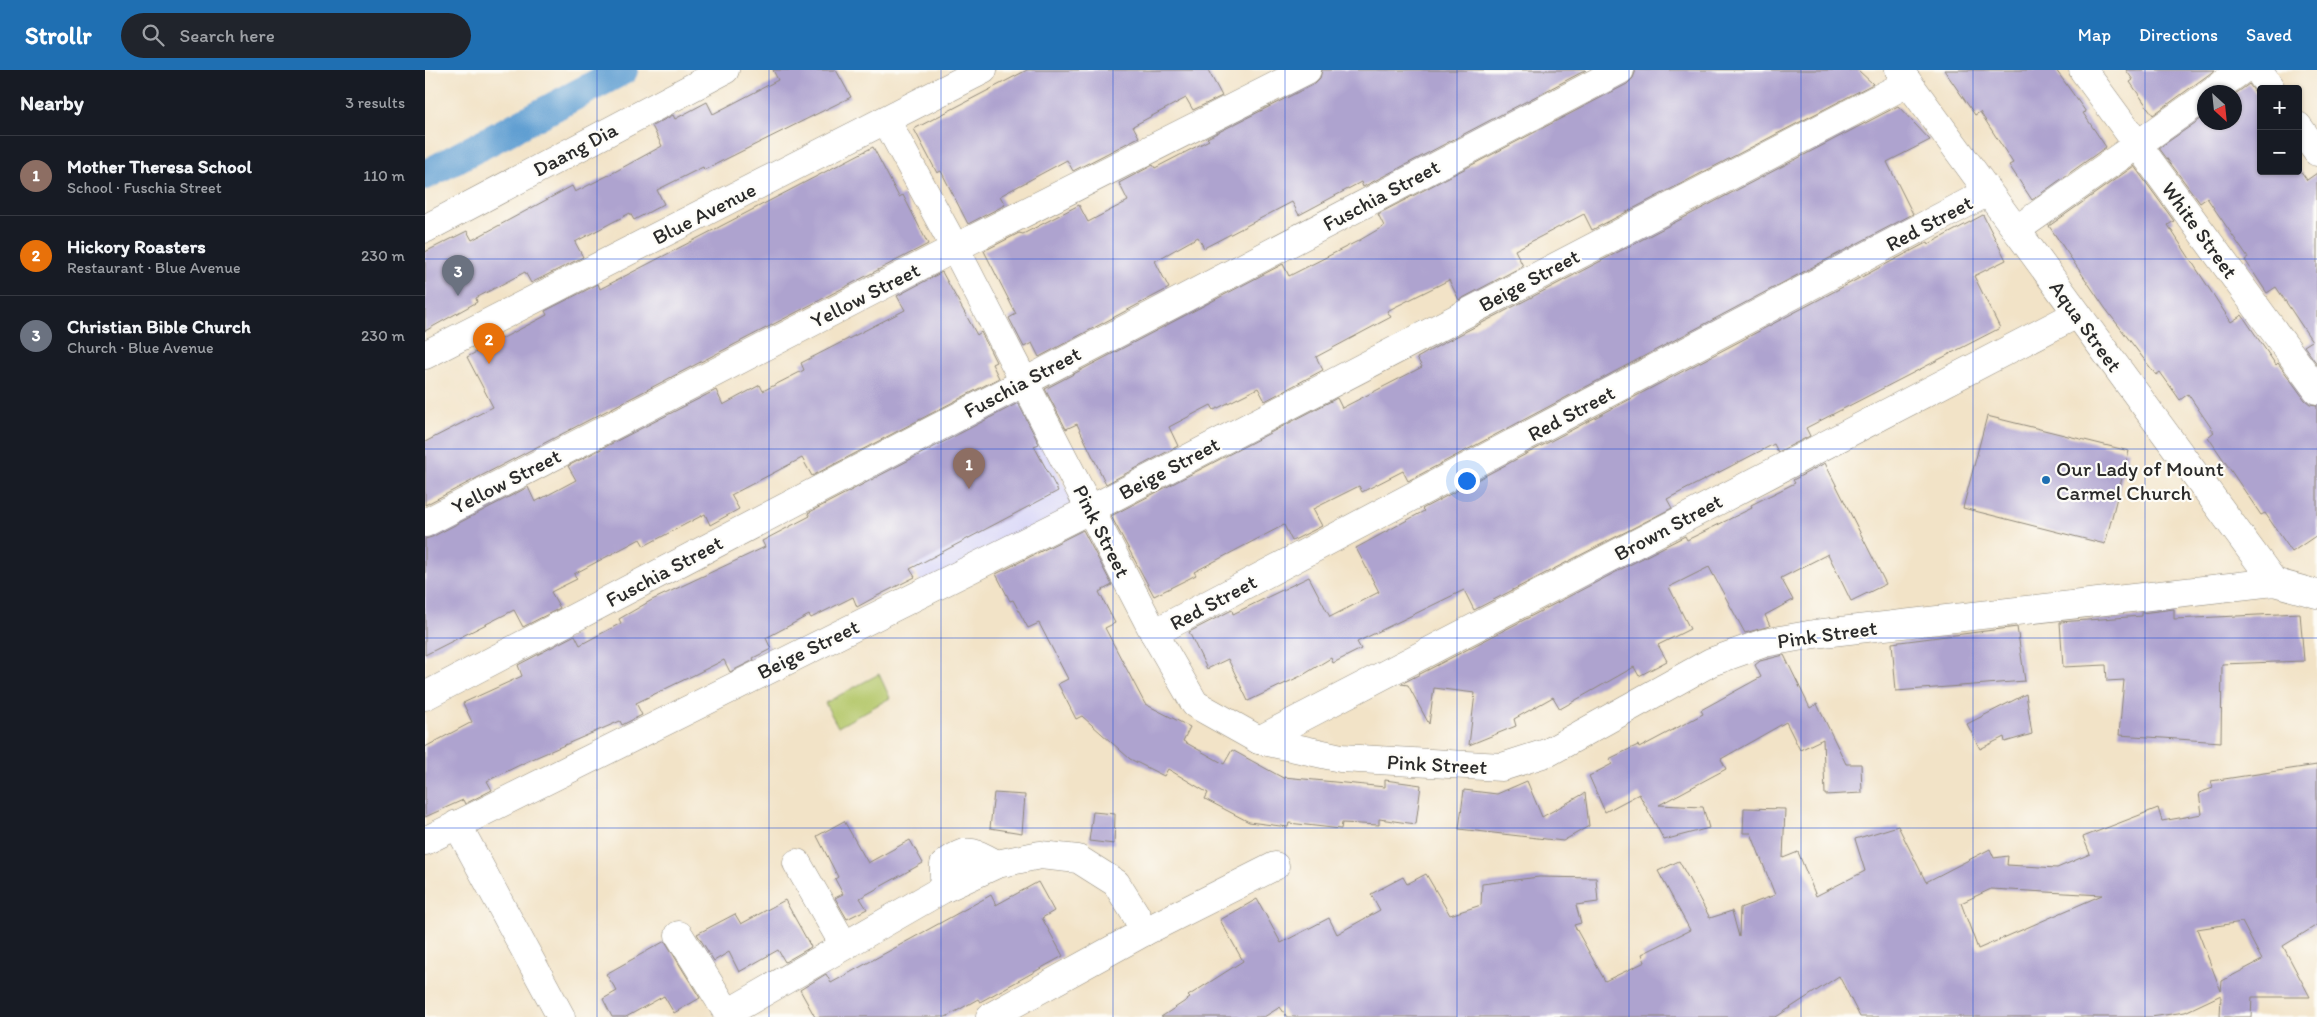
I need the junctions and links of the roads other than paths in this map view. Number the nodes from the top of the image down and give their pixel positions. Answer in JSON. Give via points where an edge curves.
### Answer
{"nodes":[{"id":1,"x":725,"y":70,"type":"edge"},
{"id":2,"x":983,"y":70,"type":"edge"},
{"id":3,"x":1307,"y":70,"type":"edge"},
{"id":4,"x":1620,"y":70,"type":"edge"},
{"id":5,"x":2083,"y":70,"type":"edge"},
{"id":6,"x":2242,"y":70,"type":"edge"},
{"id":7,"x":2258,"y":70,"type":"edge"},
{"id":8,"x":1904,"y":76,"type":"edge"},
{"id":9,"x":2221,"y":85,"type":"edge"},
{"id":10,"x":2268,"y":85,"type":"edge"},
{"id":11,"x":2197,"y":103,"type":"edge"},
{"id":12,"x":886,"y":120,"type":"junction"},
{"id":13,"x":2301,"y":130,"type":"edge"},
{"id":14,"x":2138,"y":145,"type":"junction"},
{"id":15,"x":2317,"y":152,"type":"edge"},
{"id":16,"x":1988,"y":192,"type":"junction"},
{"id":17,"x":425,"y":229,"type":"edge"},
{"id":18,"x":2016,"y":230,"type":"junction"},
{"id":19,"x":955,"y":248,"type":"junction"},
{"id":20,"x":2077,"y":314,"type":"junction"},
{"id":21,"x":425,"y":355,"type":"edge"},
{"id":22,"x":1024,"y":381,"type":"junction"},
{"id":23,"x":2317,"y":390,"type":"edge"},
{"id":24,"x":1091,"y":509,"type":"junction"},
{"id":25,"x":425,"y":523,"type":"edge"},
{"id":26,"x":2273,"y":582,"type":"junction"},
{"id":27,"x":2317,"y":594,"type":"edge"},
{"id":28,"x":1154,"y":633,"type":"junction"},
{"id":29,"x":425,"y":696,"type":"edge"},
{"id":30,"x":1259,"y":740,"type":"junction"},
{"id":31,"x":457,"y":824,"type":"junction"},
{"id":32,"x":425,"y":841,"type":"edge"},
{"id":33,"x":797,"y":863,"type":"dead end"},
{"id":34,"x":1275,"y":866,"type":"dead end"},
{"id":35,"x":1144,"y":932,"type":"junction"},
{"id":36,"x":679,"y":935,"type":"dead end"},
{"id":37,"x":844,"y":945,"type":"junction"},
{"id":38,"x":729,"y":1015,"type":"edge"},
{"id":39,"x":561,"y":1017,"type":"edge"},
{"id":40,"x":991,"y":1017,"type":"edge"}],
"edges":[{"from":1,"to":17,"type":"street","name":"Daang Dia"},
{"from":2,"to":12,"type":"street","name":"Blue Avenue"},
{"from":3,"to":19,"type":"street","name":"Yellow Street"},
{"from":4,"to":22,"type":"street","name":"Fuschia Street"},
{"from":5,"to":14,"type":"street","name":"White Street"},
{"from":6,"to":9,"type":"street"},
{"from":7,"to":10,"type":"street"},
{"from":8,"to":16,"type":"street","name":"Aqua Street"},
{"from":8,"to":24,"type":"street","name":"Beige Street"},
{"from":11,"to":14,"type":"street"},
{"from":12,"to":19,"type":"street","name":"Pink Street"},
{"from":12,"to":21,"type":"street","name":"Blue Avenue"},
{"from":13,"to":15,"type":"street"},
{"from":14,"to":18,"type":"street"},
{"from":14,"to":23,"type":"street","name":"White Street"},
{"from":16,"to":18,"type":"street","name":"Aqua Street"},
{"from":16,"to":28,"type":"street","name":"Red Street"},
{"from":18,"to":20,"type":"street","name":"Aqua Street"},
{"from":19,"to":22,"type":"street","name":"Pink Street"},
{"from":19,"to":25,"type":"street","name":"Yellow Street"},
{"from":20,"to":26,"type":"street","name":"Aqua Street"},
{"from":20,"to":30,"type":"street","name":"Brown Street"},
{"from":22,"to":24,"type":"street","name":"Pink Street"},
{"from":22,"to":29,"type":"street","name":"Fuschia Street"},
{"from":24,"to":28,"type":"street","name":"Pink Street"},
{"from":24,"to":31,"type":"street","name":"Beige Street"},
{"from":26,"to":27,"type":"street","name":"Pink Street"},
{"from":26,"to":30,"type":"street","name":"Pink Street","via":[[1814,634],[1764,644],[1711,662],[1549,752],[1502,767],[1341,758]]},
{"from":28,"to":30,"type":"street","name":"Pink Street","via":[[1195,704]]},
{"from":31,"to":32,"type":"street","name":"Beige Street"},
{"from":31,"to":39,"type":"street"},
{"from":33,"to":37,"type":"street"},
{"from":34,"to":35,"type":"street"},
{"from":35,"to":37,"type":"street","via":[[1116,883],[1078,859],[1040,855],[997,864],[943,889]]},
{"from":35,"to":40,"type":"street"},
{"from":36,"to":38,"type":"street"},
{"from":37,"to":38,"type":"street"}]}
